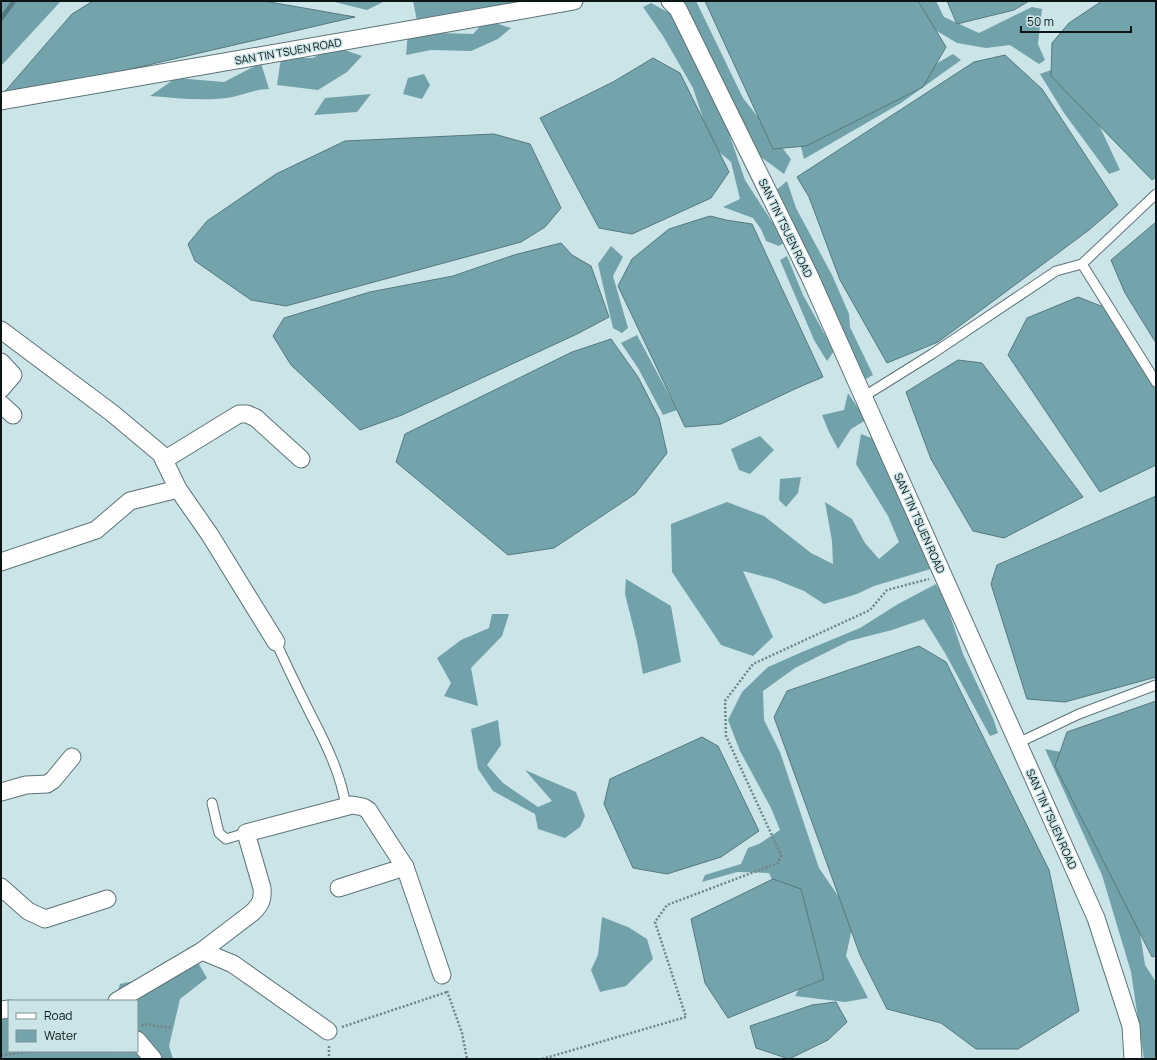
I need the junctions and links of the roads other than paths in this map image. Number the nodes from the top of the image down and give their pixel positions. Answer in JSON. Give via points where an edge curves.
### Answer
{"nodes":[{"id":1,"x":574,"y":1,"type":"edge"},
{"id":2,"x":670,"y":1,"type":"edge"},
{"id":3,"x":1,"y":101,"type":"edge"},
{"id":4,"x":1156,"y":194,"type":"edge"},
{"id":5,"x":1082,"y":264,"type":"junction"},
{"id":6,"x":1,"y":330,"type":"edge"},
{"id":7,"x":1,"y":362,"type":"edge"},
{"id":8,"x":1156,"y":382,"type":"edge"},
{"id":9,"x":1,"y":389,"type":"edge"},
{"id":10,"x":863,"y":397,"type":"junction"},
{"id":11,"x":301,"y":459,"type":"dead end"},
{"id":12,"x":164,"y":460,"type":"junction"},
{"id":13,"x":178,"y":489,"type":"junction"},
{"id":14,"x":1,"y":562,"type":"edge"},
{"id":15,"x":276,"y":642,"type":"joint"},
{"id":16,"x":1156,"y":685,"type":"edge"},
{"id":17,"x":1018,"y":743,"type":"junction"},
{"id":18,"x":72,"y":757,"type":"dead end"},
{"id":19,"x":1,"y":792,"type":"edge"},
{"id":20,"x":212,"y":803,"type":"dead end"},
{"id":21,"x":346,"y":807,"type":"junction"},
{"id":22,"x":246,"y":833,"type":"junction"},
{"id":23,"x":405,"y":867,"type":"junction"},
{"id":24,"x":1,"y":887,"type":"edge"},
{"id":25,"x":339,"y":888,"type":"dead end"},
{"id":26,"x":107,"y":899,"type":"dead end"},
{"id":27,"x":202,"y":951,"type":"junction"},
{"id":28,"x":442,"y":975,"type":"road end"},
{"id":29,"x":119,"y":1000,"type":"edge"},
{"id":30,"x":328,"y":1031,"type":"road end"},
{"id":31,"x":138,"y":1041,"type":"edge"},
{"id":32,"x":153,"y":1059,"type":"edge"},
{"id":33,"x":1133,"y":1059,"type":"edge"}],
"edges":[{"from":1,"to":3,"type":"street","name":"SAN TIN TSUEN ROAD"},
{"from":2,"to":10,"type":"street","name":"SAN TIN TSUEN ROAD","via":[[678,9],[809,275]]},
{"from":4,"to":5,"type":"lane"},
{"from":5,"to":8,"type":"lane"},
{"from":5,"to":10,"type":"lane","via":[[1056,270],[932,354]]},
{"from":6,"to":12,"type":"street","via":[[112,413],[161,454]]},
{"from":7,"to":9,"type":"street","via":[[13,375]]},
{"from":10,"to":17,"type":"street","name":"SAN TIN TSUEN ROAD"},
{"from":11,"to":12,"type":"street","via":[[256,418],[239,414]]},
{"from":12,"to":13,"type":"street"},
{"from":13,"to":14,"type":"street","via":[[130,501],[96,530]]},
{"from":13,"to":15,"type":"street","via":[[210,535]]},
{"from":15,"to":21,"type":"lane","via":[[325,742],[342,786]]},
{"from":16,"to":17,"type":"lane","via":[[1079,714]]},
{"from":17,"to":33,"type":"street","name":"SAN TIN TSUEN ROAD","via":[[1096,918],[1131,1026]]},
{"from":18,"to":19,"type":"street","via":[[47,784],[26,785]]},
{"from":20,"to":22,"type":"lane","via":[[219,833],[222,836],[226,839]]},
{"from":21,"to":22,"type":"street"},
{"from":21,"to":23,"type":"street","via":[[359,805],[368,810]]},
{"from":22,"to":27,"type":"street","via":[[263,898],[253,912]]},
{"from":23,"to":25,"type":"street"},
{"from":23,"to":28,"type":"street"},
{"from":24,"to":26,"type":"street","via":[[28,911],[45,919]]},
{"from":27,"to":29,"type":"street"},
{"from":27,"to":30,"type":"street","via":[[233,964]]},
{"from":31,"to":32,"type":"street"}]}
